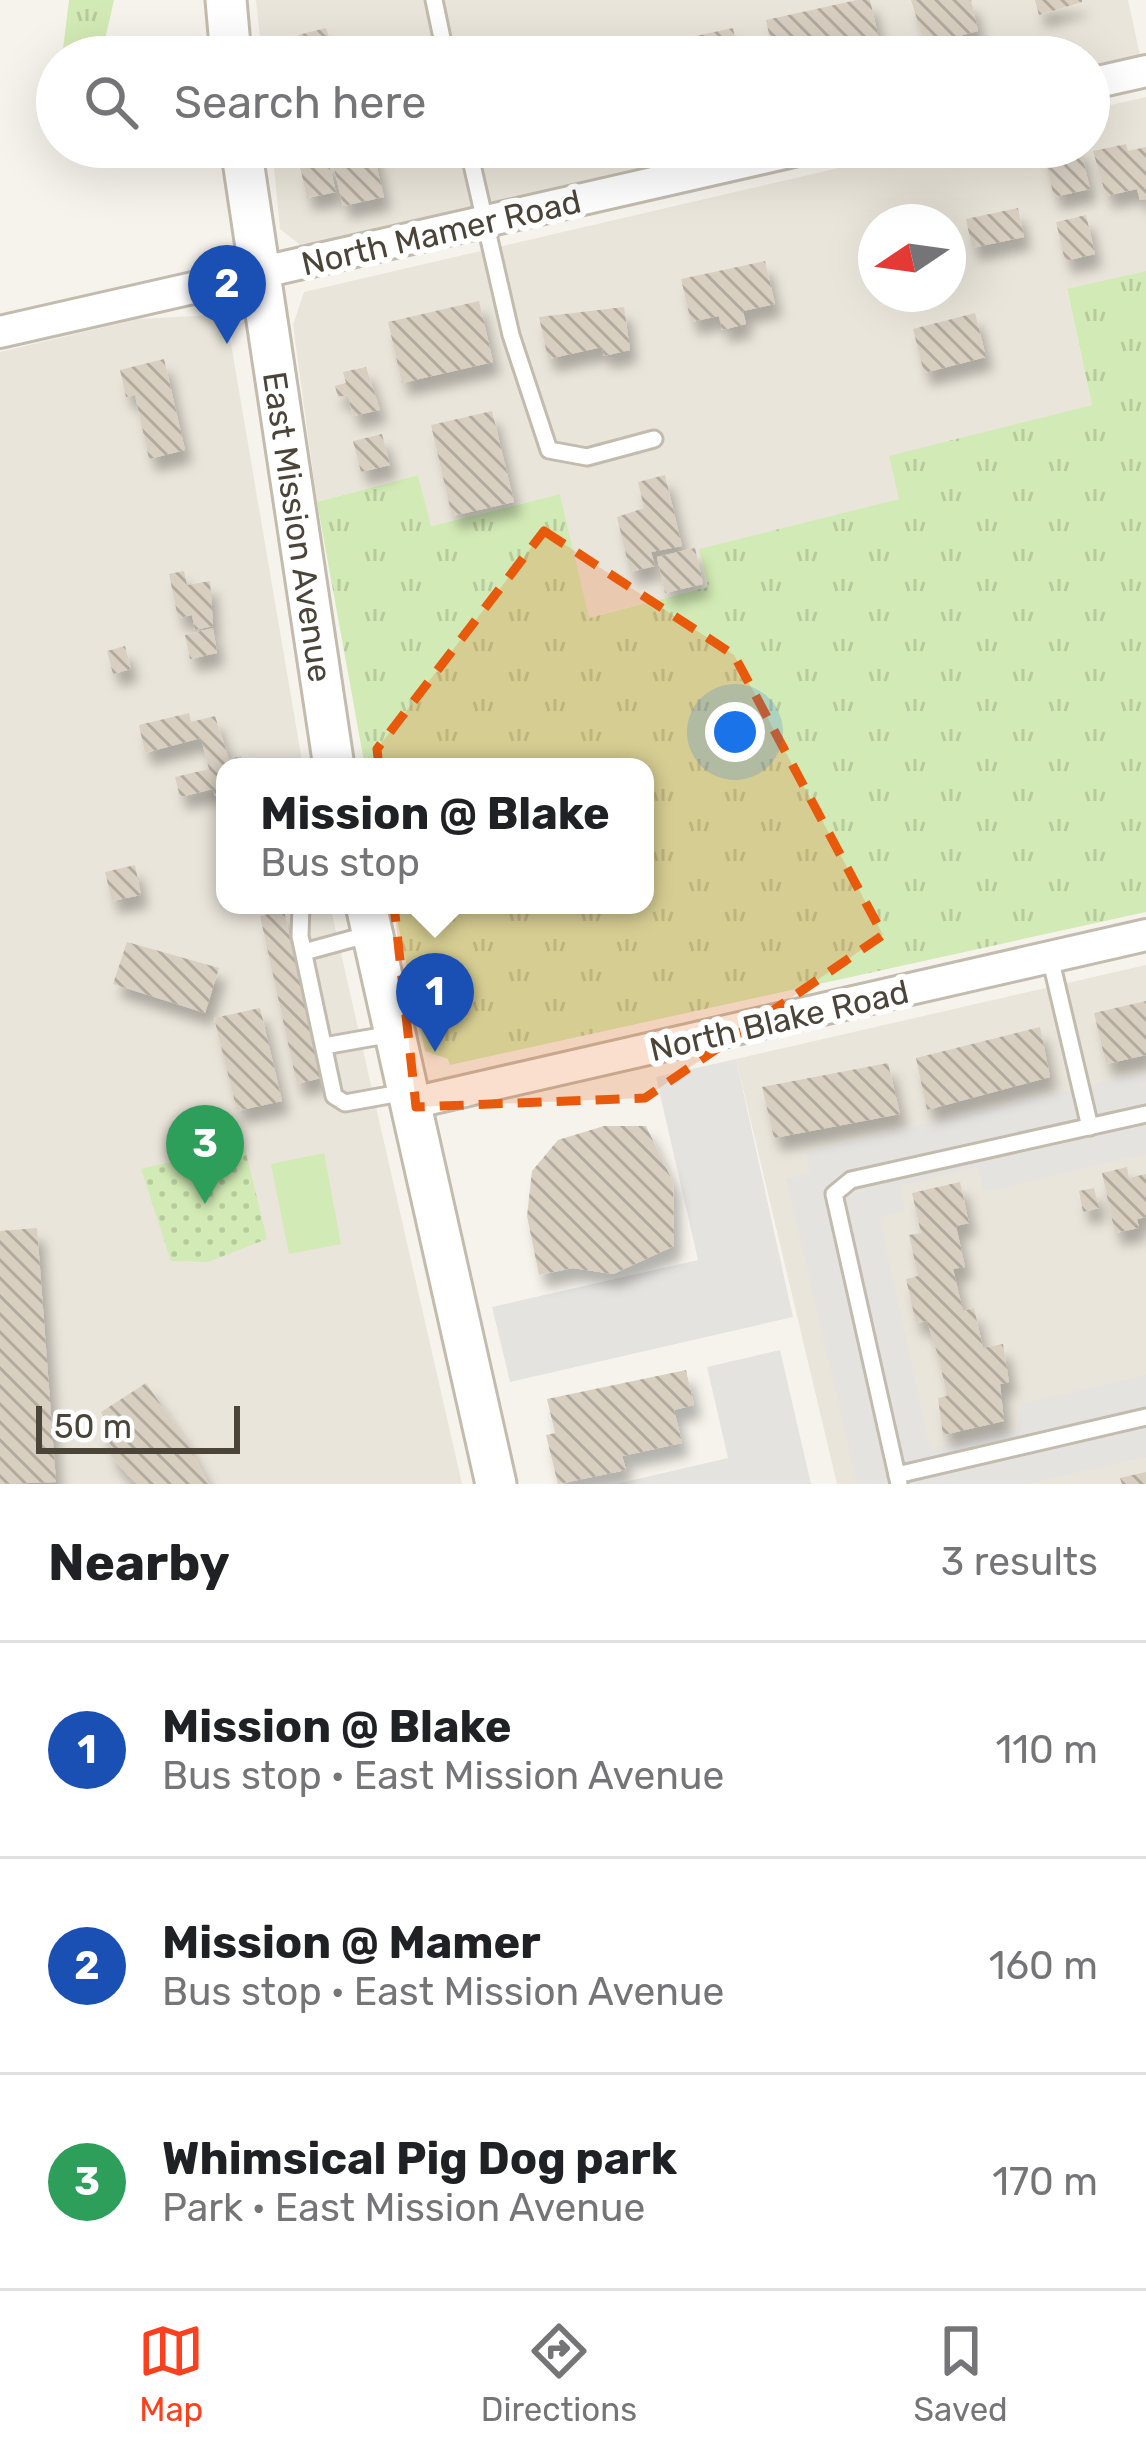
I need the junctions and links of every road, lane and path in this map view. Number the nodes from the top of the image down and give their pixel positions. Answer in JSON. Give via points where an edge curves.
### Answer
{"nodes":[{"id":1,"x":226,"y":0,"type":"edge"},
{"id":2,"x":434,"y":0,"type":"edge"},
{"id":3,"x":229,"y":36,"type":"edge"},
{"id":4,"x":442,"y":36,"type":"edge"},
{"id":5,"x":1146,"y":70,"type":"edge"},
{"id":6,"x":1110,"y":79,"type":"edge"},
{"id":7,"x":243,"y":168,"type":"edge"},
{"id":8,"x":473,"y":168,"type":"edge"},
{"id":9,"x":719,"y":168,"type":"edge"},
{"id":10,"x":486,"y":221,"type":"junction"},
{"id":11,"x":256,"y":274,"type":"junction"},
{"id":12,"x":0,"y":332,"type":"edge"},
{"id":13,"x":654,"y":440,"type":"dead end"},
{"id":14,"x":333,"y":758,"type":"edge"},
{"id":15,"x":302,"y":914,"type":"edge"},
{"id":16,"x":369,"y":920,"type":"edge"},
{"id":17,"x":1146,"y":935,"type":"edge"},
{"id":18,"x":304,"y":952,"type":"junction"},
{"id":19,"x":1050,"y":957,"type":"junction"},
{"id":20,"x":395,"y":1033,"type":"junction"},
{"id":21,"x":324,"y":1046,"type":"junction"},
{"id":22,"x":410,"y":1097,"type":"junction"},
{"id":23,"x":1146,"y":1114,"type":"edge"},
{"id":24,"x":1090,"y":1127,"type":"junction"},
{"id":25,"x":1146,"y":1418,"type":"edge"},
{"id":26,"x":897,"y":1479,"type":"edge"},
{"id":27,"x":496,"y":1484,"type":"edge"}],
"edges":[{"from":1,"to":3,"type":"street"},
{"from":2,"to":4,"type":"lane"},
{"from":5,"to":6,"type":"street"},
{"from":7,"to":11,"type":"street","name":"East Mission Avenue"},
{"from":8,"to":10,"type":"lane"},
{"from":9,"to":10,"type":"street","name":"North Mamer Road"},
{"from":10,"to":11,"type":"street","name":"North Mamer Road"},
{"from":10,"to":13,"type":"lane","via":[[511,335],[549,450],[587,458]]},
{"from":11,"to":12,"type":"street","name":"North Mamer Road"},
{"from":11,"to":14,"type":"street","name":"East Mission Avenue"},
{"from":15,"to":18,"type":"lane"},
{"from":16,"to":18,"type":"lane"},
{"from":16,"to":20,"type":"street"},
{"from":17,"to":19,"type":"street","name":"North Blake Road"},
{"from":18,"to":21,"type":"lane"},
{"from":19,"to":22,"type":"street","name":"North Blake Road"},
{"from":19,"to":24,"type":"lane"},
{"from":20,"to":21,"type":"lane"},
{"from":20,"to":22,"type":"street"},
{"from":21,"to":22,"type":"lane","via":[[334,1096],[345,1103]]},
{"from":22,"to":27,"type":"street"},
{"from":23,"to":24,"type":"lane"},
{"from":24,"to":26,"type":"lane","via":[[851,1180],[834,1194]]},
{"from":25,"to":26,"type":"lane"}]}
